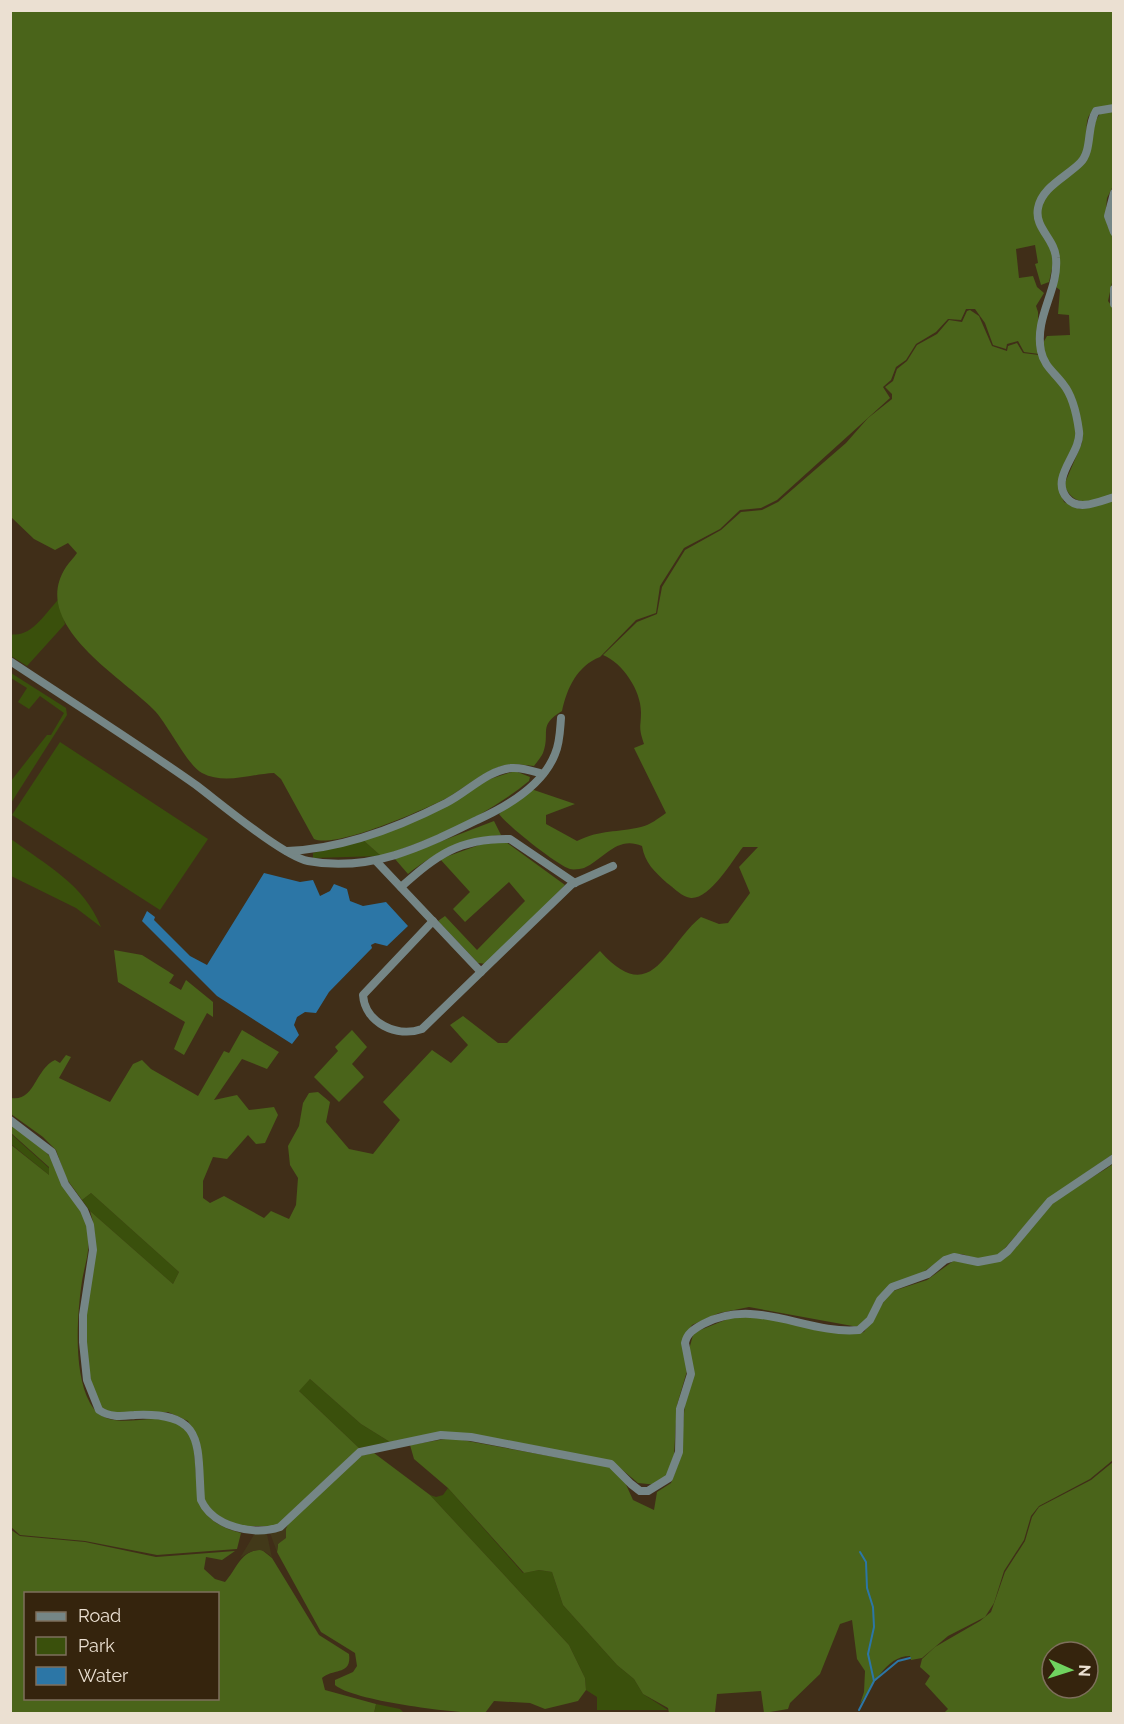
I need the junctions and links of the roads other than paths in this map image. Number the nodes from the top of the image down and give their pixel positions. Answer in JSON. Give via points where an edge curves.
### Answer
{"nodes":[{"id":1,"x":1113,"y":108,"type":"edge"},
{"id":2,"x":1113,"y":193,"type":"edge"},
{"id":3,"x":1113,"y":232,"type":"edge"},
{"id":4,"x":1113,"y":289,"type":"edge"},
{"id":5,"x":1113,"y":304,"type":"edge"},
{"id":6,"x":1113,"y":498,"type":"edge"},
{"id":7,"x":10,"y":662,"type":"edge"},
{"id":8,"x":561,"y":718,"type":"dead end"},
{"id":9,"x":543,"y":774,"type":"junction"},
{"id":10,"x":287,"y":851,"type":"junction"},
{"id":11,"x":376,"y":861,"type":"junction"},
{"id":12,"x":613,"y":866,"type":"dead end"},
{"id":13,"x":575,"y":883,"type":"junction"},
{"id":14,"x":401,"y":887,"type":"junction"},
{"id":15,"x":433,"y":921,"type":"junction"},
{"id":16,"x":481,"y":972,"type":"junction"},
{"id":17,"x":10,"y":1120,"type":"edge"},
{"id":18,"x":1113,"y":1158,"type":"edge"}],
"edges":[{"from":1,"to":6,"type":"street","via":[[1096,111],[1084,158],[1046,192],[1037,214],[1055,250],[1056,261],[1041,319],[1040,348],[1044,362],[1067,390],[1079,431],[1078,446],[1063,474],[1063,493],[1078,505]]},
{"from":2,"to":3,"type":"street","via":[[1108,216]]},
{"from":4,"to":5,"type":"street"},
{"from":7,"to":10,"type":"street"},
{"from":8,"to":9,"type":"street","via":[[559,744]]},
{"from":9,"to":10,"type":"street","via":[[519,768],[500,771],[446,804],[386,828],[344,843]]},
{"from":9,"to":11,"type":"street","via":[[490,814]]},
{"from":10,"to":11,"type":"street","via":[[316,862]]},
{"from":11,"to":14,"type":"street"},
{"from":12,"to":13,"type":"street"},
{"from":13,"to":14,"type":"street","via":[[510,839],[498,839],[449,850],[432,859]]},
{"from":13,"to":16,"type":"street"},
{"from":14,"to":15,"type":"street"},
{"from":15,"to":16,"type":"street"},
{"from":15,"to":16,"type":"street","via":[[366,989],[364,1003],[371,1015],[389,1029],[422,1029]]},
{"from":17,"to":18,"type":"street","via":[[52,1152],[65,1184],[90,1225],[93,1250],[82,1314],[83,1342],[87,1380],[99,1410],[115,1416],[168,1416],[185,1423],[195,1438],[205,1508],[225,1523],[254,1531],[280,1527],[360,1452],[441,1435],[471,1437],[611,1464],[640,1491],[648,1491],[669,1479],[676,1464],[680,1409],[691,1374],[685,1343],[691,1331],[737,1313],[859,1330],[892,1287],[928,1274],[954,1257],[978,1262],[999,1258],[1050,1201]]}]}
